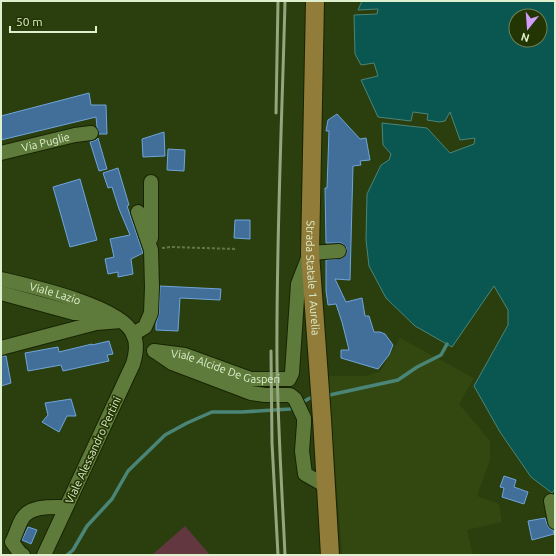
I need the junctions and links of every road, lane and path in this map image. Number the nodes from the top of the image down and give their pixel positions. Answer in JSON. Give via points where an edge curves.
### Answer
{"nodes":[{"id":1,"x":315,"y":1,"type":"edge"},
{"id":2,"x":91,"y":133,"type":"dead end"},
{"id":3,"x":1,"y":153,"type":"edge"},
{"id":4,"x":151,"y":182,"type":"dead end"},
{"id":5,"x":138,"y":212,"type":"dead end"},
{"id":6,"x":237,"y":249,"type":"dead end"},
{"id":7,"x":151,"y":250,"type":"junction"},
{"id":8,"x":339,"y":251,"type":"dead end"},
{"id":9,"x":310,"y":253,"type":"junction"},
{"id":10,"x":1,"y":279,"type":"edge"},
{"id":11,"x":1,"y":293,"type":"edge"},
{"id":12,"x":108,"y":313,"type":"junction"},
{"id":13,"x":121,"y":321,"type":"junction"},
{"id":14,"x":135,"y":338,"type":"junction"},
{"id":15,"x":1,"y":348,"type":"edge"},
{"id":16,"x":154,"y":351,"type":"junction"},
{"id":17,"x":326,"y":486,"type":"junction"},
{"id":18,"x":551,"y":501,"type":"dead end"},
{"id":19,"x":66,"y":507,"type":"junction"},
{"id":20,"x":555,"y":522,"type":"edge"},
{"id":21,"x":23,"y":555,"type":"edge"},
{"id":22,"x":44,"y":555,"type":"edge"},
{"id":23,"x":330,"y":555,"type":"edge"}],
"edges":[{"from":1,"to":9,"type":"main road","name":"Strada Statale 1 Aurelia"},
{"from":2,"to":3,"type":"street","name":"Via Puglie"},
{"from":4,"to":7,"type":"street"},
{"from":5,"to":7,"type":"street"},
{"from":6,"to":7,"type":"path","via":[[171,247]]},
{"from":7,"to":14,"type":"street","via":[[151,313]]},
{"from":8,"to":9,"type":"street"},
{"from":9,"to":16,"type":"street","name":"Viale Alcide De Gasperi","via":[[298,284],[292,373],[289,378],[251,379],[185,355]]},
{"from":9,"to":17,"type":"main road","name":"Strada Statale 1 Aurelia"},
{"from":10,"to":12,"type":"street","name":"Viale Lazio","via":[[78,299]]},
{"from":11,"to":12,"type":"street","name":"Viale Lazio","via":[[74,313]]},
{"from":12,"to":13,"type":"street","name":"Viale Lazio"},
{"from":13,"to":14,"type":"street","name":"Viale Alcide De Gasperi","via":[[129,327]]},
{"from":13,"to":15,"type":"street","via":[[96,323]]},
{"from":14,"to":16,"type":"street","name":"Viale Alcide De Gasperi"},
{"from":14,"to":19,"type":"street","name":"Viale Alessandro Pertini","via":[[136,354],[133,364]]},
{"from":16,"to":17,"type":"street","name":"Viale Alcide De Gasperi","via":[[172,364],[251,393],[290,396],[295,399],[304,418],[302,451],[305,474]]},
{"from":17,"to":23,"type":"main road","name":"Strada Statale 1 Aurelia"},
{"from":18,"to":20,"type":"street"},
{"from":19,"to":21,"type":"street","via":[[32,510],[23,517],[12,542]]},
{"from":19,"to":22,"type":"street","name":"Viale Alessandro Pertini"}]}
